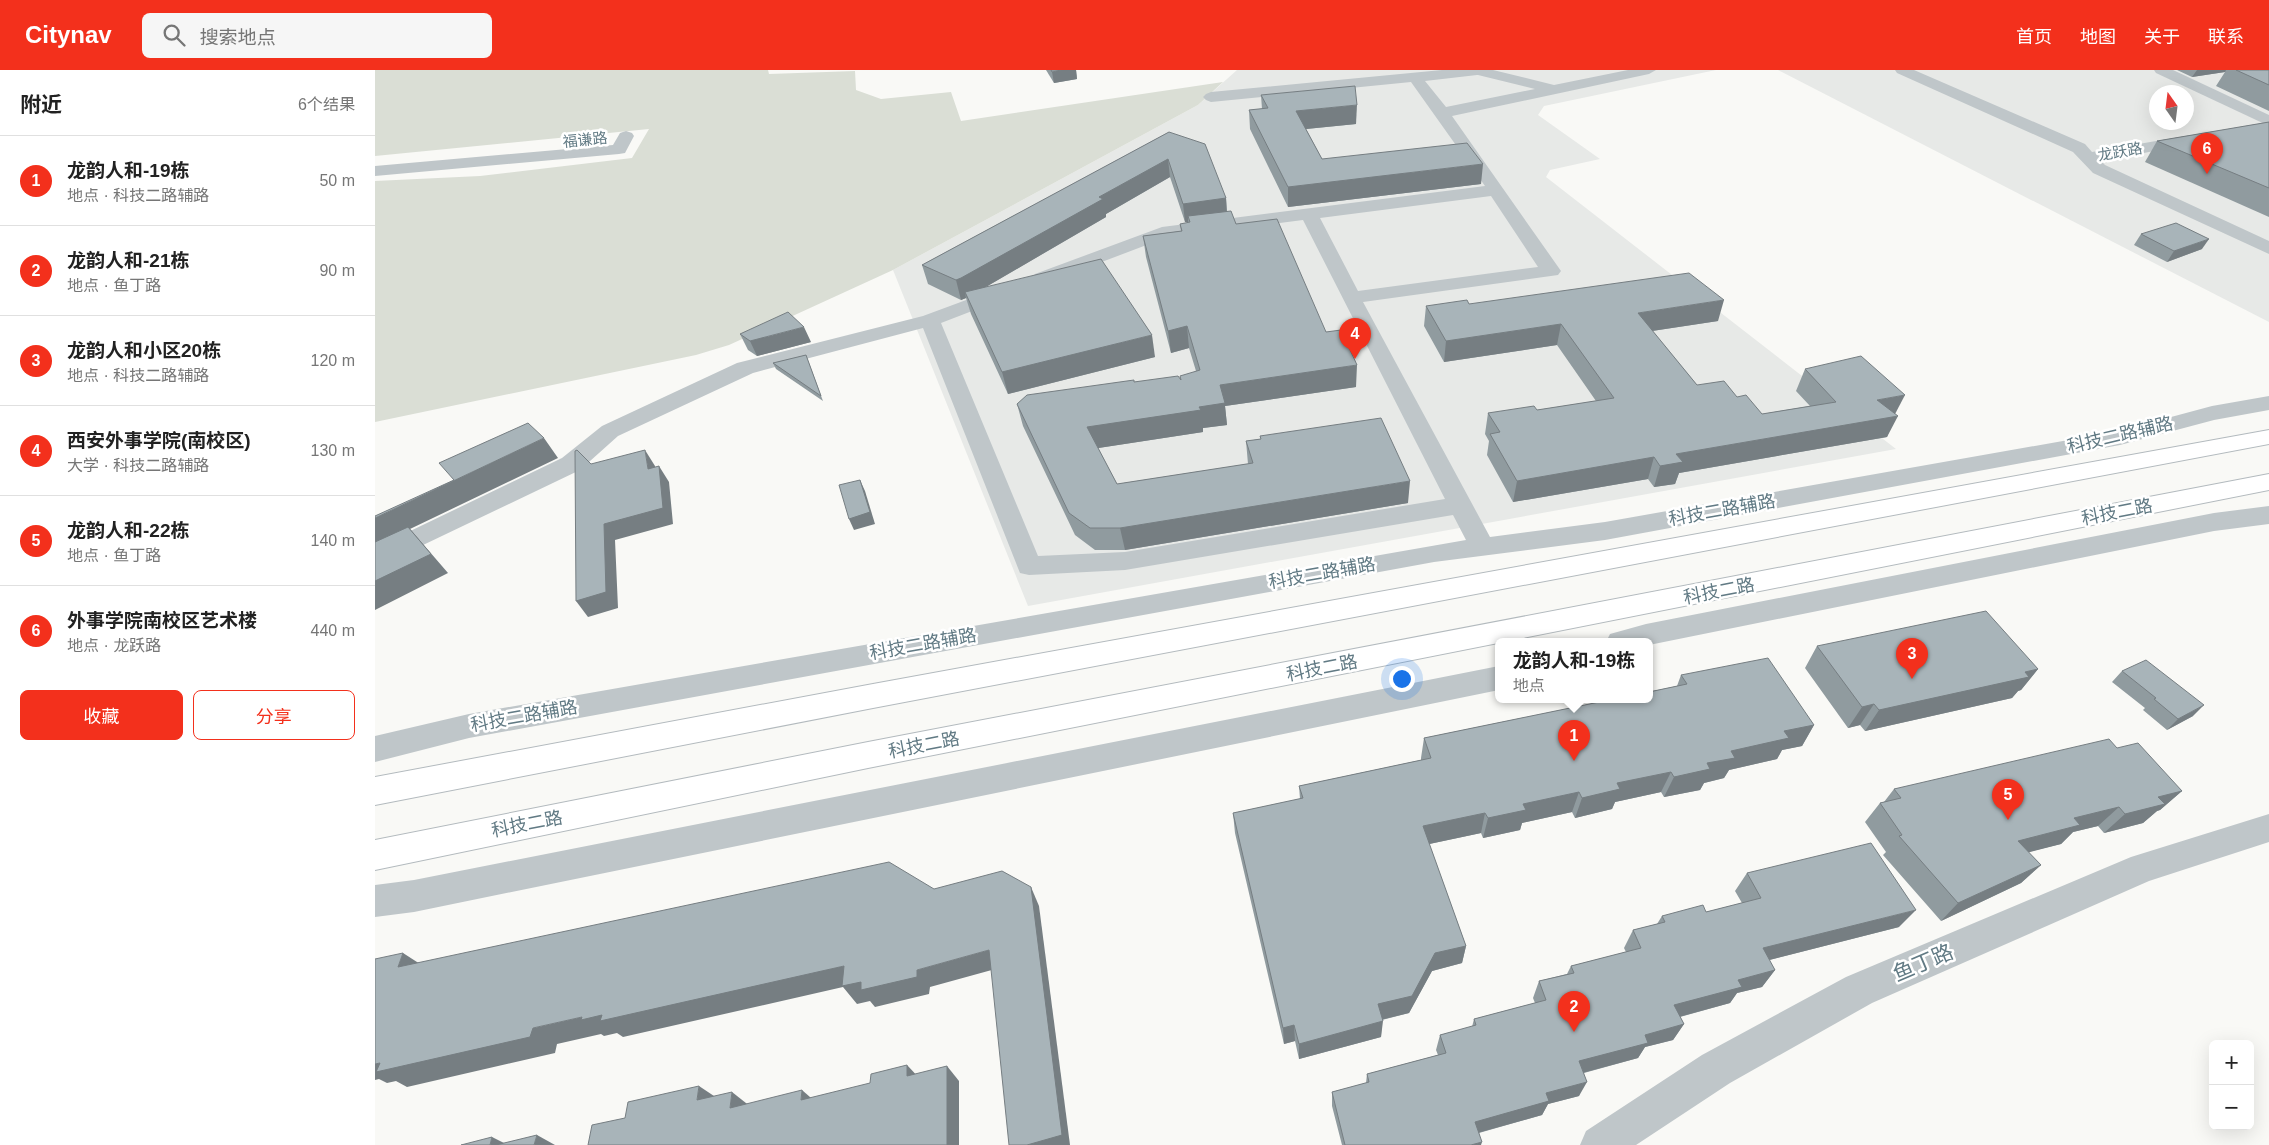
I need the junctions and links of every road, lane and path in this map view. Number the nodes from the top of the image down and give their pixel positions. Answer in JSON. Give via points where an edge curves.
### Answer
{"nodes":[{"id":1,"x":1649,"y":70,"type":"edge"},
{"id":2,"x":1902,"y":70,"type":"edge"},
{"id":3,"x":2161,"y":70,"type":"edge"},
{"id":4,"x":1476,"y":71,"type":"edge"},
{"id":5,"x":1415,"y":77,"type":"junction"},
{"id":6,"x":2216,"y":80,"type":"dead end"},
{"id":7,"x":2189,"y":84,"type":"junction"},
{"id":8,"x":1556,"y":90,"type":"junction"},
{"id":9,"x":1211,"y":97,"type":"dead end"},
{"id":10,"x":1442,"y":113,"type":"junction"},
{"id":11,"x":2269,"y":121,"type":"edge"},
{"id":12,"x":2269,"y":126,"type":"edge"},
{"id":13,"x":2250,"y":129,"type":"edge"},
{"id":14,"x":2203,"y":138,"type":"edge"},
{"id":15,"x":2089,"y":158,"type":"junction"},
{"id":16,"x":375,"y":163,"type":"edge"},
{"id":17,"x":375,"y":170,"type":"edge"},
{"id":18,"x":1496,"y":190,"type":"junction"},
{"id":19,"x":1309,"y":214,"type":"junction"},
{"id":20,"x":2269,"y":248,"type":"edge"},
{"id":21,"x":1351,"y":298,"type":"junction"},
{"id":22,"x":930,"y":320,"type":"junction"},
{"id":23,"x":2269,"y":403,"type":"edge"},
{"id":24,"x":2269,"y":437,"type":"edge"},
{"id":25,"x":2269,"y":482,"type":"edge"},
{"id":26,"x":1462,"y":505,"type":"junction"},
{"id":27,"x":2269,"y":515,"type":"edge"},
{"id":28,"x":1483,"y":546,"type":"junction"},
{"id":29,"x":375,"y":559,"type":"edge"},
{"id":30,"x":1637,"y":638,"type":"edge"},
{"id":31,"x":1495,"y":679,"type":"edge"},
{"id":32,"x":375,"y":749,"type":"edge"},
{"id":33,"x":375,"y":791,"type":"edge"},
{"id":34,"x":2269,"y":828,"type":"edge"},
{"id":35,"x":375,"y":855,"type":"edge"},
{"id":36,"x":375,"y":901,"type":"edge"},
{"id":37,"x":1600,"y":1145,"type":"edge"}],
"edges":[{"from":1,"to":8,"type":"street"},
{"from":2,"to":15,"type":"street","via":[[2079,148]]},
{"from":3,"to":7,"type":"street"},
{"from":4,"to":5,"type":"street"},
{"from":4,"to":8,"type":"street"},
{"from":5,"to":9,"type":"street"},
{"from":5,"to":10,"type":"street"},
{"from":6,"to":7,"type":"street"},
{"from":7,"to":11,"type":"street"},
{"from":8,"to":10,"type":"street"},
{"from":10,"to":18,"type":"street"},
{"from":12,"to":13,"type":"street"},
{"from":14,"to":15,"type":"street","name":"龙跃路"},
{"from":15,"to":20,"type":"street","via":[[2099,169]]},
{"from":16,"to":17,"type":"street","name":"福谦路","via":[[627,136],[619,149]]},
{"from":18,"to":19,"type":"street"},
{"from":18,"to":21,"type":"street","via":[[1551,271]]},
{"from":19,"to":21,"type":"street"},
{"from":19,"to":22,"type":"street","via":[[1161,233]]},
{"from":21,"to":26,"type":"street"},
{"from":22,"to":26,"type":"street","via":[[1029,566],[1125,560]]},
{"from":22,"to":29,"type":"street","via":[[745,368],[610,431],[571,464]]},
{"from":23,"to":28,"type":"street","name":"科技二路辅路","via":[[2120,438],[1605,531]]},
{"from":24,"to":33,"type":"main road"},
{"from":25,"to":35,"type":"main road","name":"科技二路","via":[[868,755]]},
{"from":26,"to":28,"type":"street"},
{"from":27,"to":30,"type":"street","via":[[2205,524]]},
{"from":28,"to":32,"type":"street","name":"科技二路辅路","via":[[469,726]]},
{"from":31,"to":36,"type":"street","via":[[414,896]]},
{"from":34,"to":37,"type":"street","name":"鱼丁路","via":[[2143,868],[1859,990],[1716,1069]]}]}
